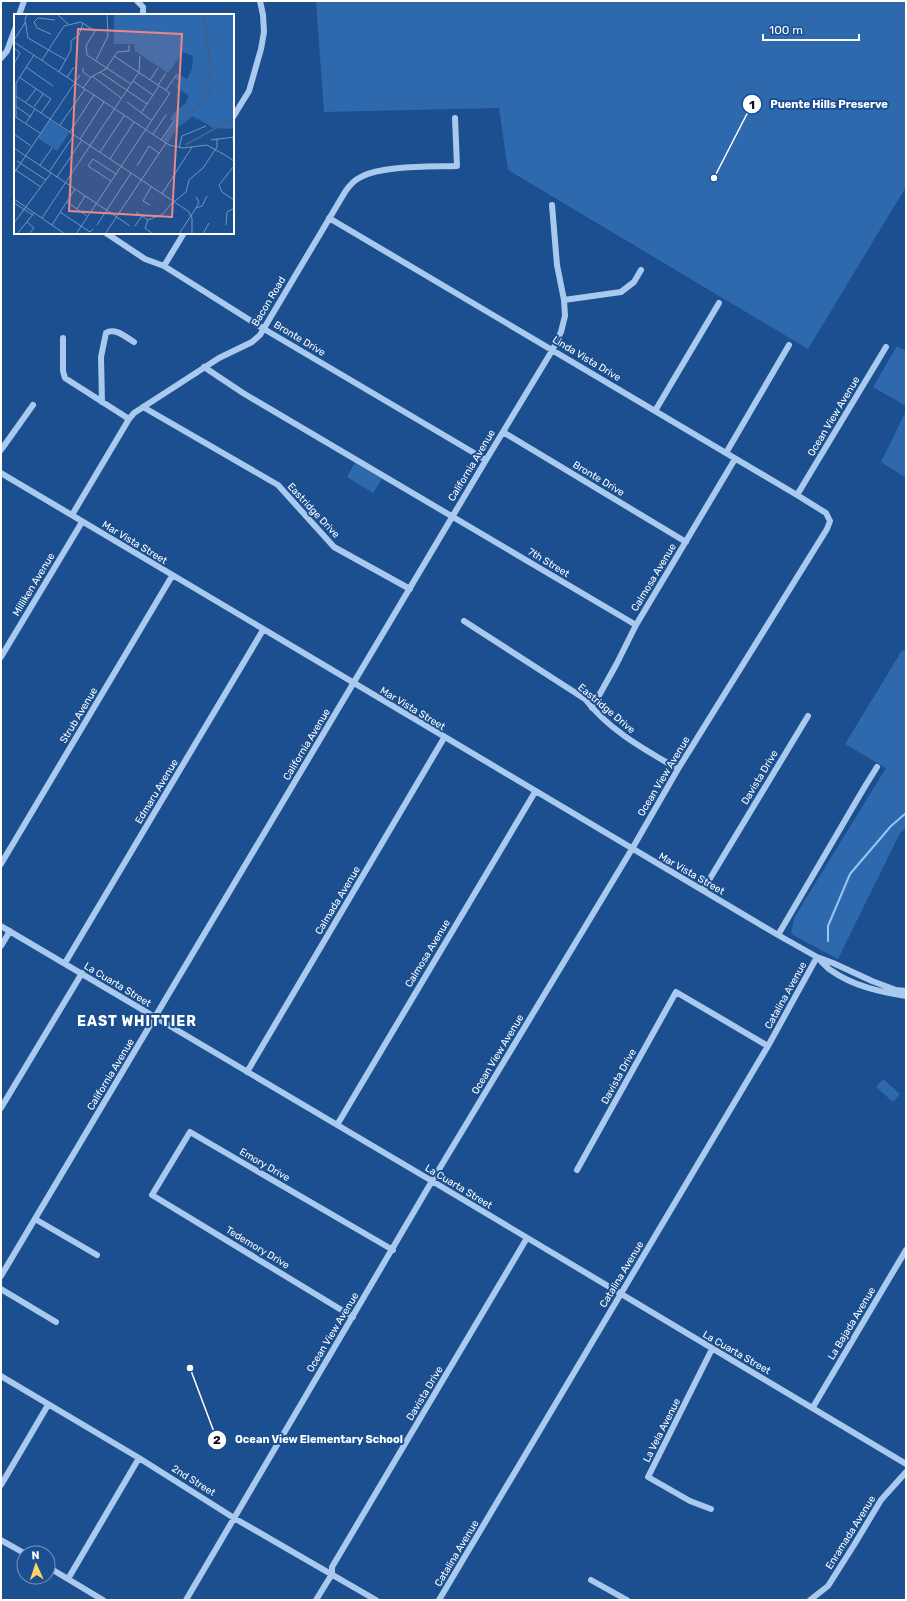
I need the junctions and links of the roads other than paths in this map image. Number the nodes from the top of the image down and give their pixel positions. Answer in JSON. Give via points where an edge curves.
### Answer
{"nodes":[{"id":1,"x":24,"y":1,"type":"edge"},
{"id":2,"x":137,"y":1,"type":"edge"},
{"id":3,"x":260,"y":1,"type":"edge"},
{"id":4,"x":20,"y":14,"type":"edge"},
{"id":5,"x":143,"y":14,"type":"edge"},
{"id":6,"x":14,"y":32,"type":"edge"},
{"id":7,"x":1,"y":58,"type":"edge"},
{"id":8,"x":234,"y":115,"type":"edge"},
{"id":9,"x":455,"y":118,"type":"dead end"},
{"id":10,"x":552,"y":205,"type":"dead end"},
{"id":11,"x":329,"y":218,"type":"junction"},
{"id":12,"x":108,"y":234,"type":"edge"},
{"id":13,"x":183,"y":234,"type":"edge"},
{"id":14,"x":164,"y":266,"type":"junction"},
{"id":15,"x":641,"y":270,"type":"dead end"},
{"id":16,"x":564,"y":300,"type":"junction"},
{"id":17,"x":720,"y":303,"type":"dead end"},
{"id":18,"x":264,"y":328,"type":"junction"},
{"id":19,"x":63,"y":338,"type":"dead end"},
{"id":20,"x":134,"y":342,"type":"dead end"},
{"id":21,"x":789,"y":345,"type":"dead end"},
{"id":22,"x":886,"y":347,"type":"dead end"},
{"id":23,"x":553,"y":349,"type":"junction"},
{"id":24,"x":204,"y":368,"type":"junction"},
{"id":25,"x":102,"y":402,"type":"junction"},
{"id":26,"x":33,"y":405,"type":"dead end"},
{"id":27,"x":143,"y":407,"type":"junction"},
{"id":28,"x":655,"y":411,"type":"junction"},
{"id":29,"x":129,"y":419,"type":"junction"},
{"id":30,"x":503,"y":432,"type":"junction"},
{"id":31,"x":1,"y":450,"type":"edge"},
{"id":32,"x":726,"y":453,"type":"junction"},
{"id":33,"x":735,"y":459,"type":"junction"},
{"id":34,"x":486,"y":460,"type":"junction"},
{"id":35,"x":1,"y":473,"type":"edge"},
{"id":36,"x":798,"y":495,"type":"junction"},
{"id":37,"x":72,"y":515,"type":"junction"},
{"id":38,"x":453,"y":516,"type":"junction"},
{"id":39,"x":830,"y":521,"type":"joint"},
{"id":40,"x":82,"y":522,"type":"junction"},
{"id":41,"x":686,"y":542,"type":"junction"},
{"id":42,"x":172,"y":576,"type":"junction"},
{"id":43,"x":410,"y":589,"type":"junction"},
{"id":44,"x":464,"y":621,"type":"dead end"},
{"id":45,"x":636,"y":625,"type":"junction"},
{"id":46,"x":263,"y":630,"type":"junction"},
{"id":47,"x":1,"y":657,"type":"edge"},
{"id":48,"x":353,"y":684,"type":"junction"},
{"id":49,"x":592,"y":708,"type":"junction"},
{"id":50,"x":808,"y":716,"type":"dead end"},
{"id":51,"x":444,"y":738,"type":"junction"},
{"id":52,"x":877,"y":767,"type":"dead end"},
{"id":53,"x":678,"y":769,"type":"junction"},
{"id":54,"x":535,"y":792,"type":"junction"},
{"id":55,"x":632,"y":849,"type":"junction"},
{"id":56,"x":1,"y":864,"type":"edge"},
{"id":57,"x":703,"y":890,"type":"junction"},
{"id":58,"x":1,"y":926,"type":"edge"},
{"id":59,"x":10,"y":931,"type":"junction"},
{"id":60,"x":778,"y":935,"type":"junction"},
{"id":61,"x":1,"y":946,"type":"edge"},
{"id":62,"x":817,"y":957,"type":"junction"},
{"id":63,"x":65,"y":963,"type":"junction"},
{"id":64,"x":82,"y":973,"type":"junction"},
{"id":65,"x":906,"y":991,"type":"edge"},
{"id":66,"x":906,"y":996,"type":"edge"},
{"id":67,"x":155,"y":1018,"type":"junction"},
{"id":68,"x":768,"y":1046,"type":"junction"},
{"id":69,"x":247,"y":1072,"type":"junction"},
{"id":70,"x":1,"y":1108,"type":"edge"},
{"id":71,"x":337,"y":1125,"type":"junction"},
{"id":72,"x":577,"y":1170,"type":"dead end"},
{"id":73,"x":432,"y":1181,"type":"junction"},
{"id":74,"x":152,"y":1195,"type":"joint"},
{"id":75,"x":35,"y":1219,"type":"junction"},
{"id":76,"x":527,"y":1238,"type":"junction"},
{"id":77,"x":393,"y":1250,"type":"junction"},
{"id":78,"x":906,"y":1250,"type":"edge"},
{"id":79,"x":97,"y":1255,"type":"dead end"},
{"id":80,"x":1,"y":1276,"type":"edge"},
{"id":81,"x":1,"y":1289,"type":"edge"},
{"id":82,"x":621,"y":1294,"type":"junction"},
{"id":83,"x":353,"y":1317,"type":"junction"},
{"id":84,"x":56,"y":1322,"type":"dead end"},
{"id":85,"x":712,"y":1349,"type":"junction"},
{"id":86,"x":1,"y":1376,"type":"edge"},
{"id":87,"x":48,"y":1405,"type":"junction"},
{"id":88,"x":812,"y":1407,"type":"junction"},
{"id":89,"x":140,"y":1458,"type":"junction"},
{"id":90,"x":906,"y":1464,"type":"edge"},
{"id":91,"x":906,"y":1472,"type":"edge"},
{"id":92,"x":1,"y":1485,"type":"edge"},
{"id":93,"x":711,"y":1509,"type":"dead end"},
{"id":94,"x":234,"y":1518,"type":"junction"},
{"id":95,"x":1,"y":1540,"type":"edge"},
{"id":96,"x":16,"y":1548,"type":"edge"},
{"id":97,"x":56,"y":1572,"type":"edge"},
{"id":98,"x":332,"y":1574,"type":"junction"},
{"id":99,"x":68,"y":1579,"type":"junction"},
{"id":100,"x":591,"y":1580,"type":"dead end"},
{"id":101,"x":103,"y":1600,"type":"edge"},
{"id":102,"x":186,"y":1600,"type":"edge"},
{"id":103,"x":316,"y":1600,"type":"edge"},
{"id":104,"x":376,"y":1600,"type":"edge"},
{"id":105,"x":439,"y":1600,"type":"edge"},
{"id":106,"x":627,"y":1600,"type":"edge"},
{"id":107,"x":810,"y":1600,"type":"edge"}],
"edges":[{"from":1,"to":4,"type":"street"},
{"from":2,"to":5,"type":"street","via":[[143,7]]},
{"from":3,"to":8,"type":"street","via":[[264,32],[261,49],[249,91]]},
{"from":6,"to":7,"type":"street"},
{"from":9,"to":11,"type":"street","name":"Bacon Road","via":[[457,166],[383,169],[360,177],[345,192]]},
{"from":10,"to":16,"type":"street","name":"California Avenue","via":[[557,265]]},
{"from":11,"to":18,"type":"street","name":"Bacon Road"},
{"from":11,"to":23,"type":"street","name":"Linda Vista Drive"},
{"from":12,"to":14,"type":"street","name":"Bronte Drive","via":[[145,259]]},
{"from":13,"to":14,"type":"street"},
{"from":14,"to":18,"type":"street","name":"Bronte Drive"},
{"from":15,"to":16,"type":"street","via":[[634,282],[621,292]]},
{"from":16,"to":23,"type":"street","name":"California Avenue","via":[[564,324]]},
{"from":17,"to":28,"type":"street"},
{"from":18,"to":24,"type":"street","name":"Bacon Road","via":[[252,342]]},
{"from":18,"to":34,"type":"street","name":"Bronte Drive"},
{"from":19,"to":25,"type":"street","via":[[65,378]]},
{"from":20,"to":25,"type":"street","via":[[114,331],[106,333],[101,357]]},
{"from":21,"to":32,"type":"street"},
{"from":22,"to":36,"type":"street","name":"Ocean View Avenue"},
{"from":23,"to":28,"type":"street","name":"Linda Vista Drive"},
{"from":23,"to":30,"type":"street","name":"California Avenue"},
{"from":24,"to":27,"type":"street","name":"Bacon Road"},
{"from":24,"to":38,"type":"street","name":"7th Street"},
{"from":25,"to":29,"type":"street"},
{"from":26,"to":31,"type":"street"},
{"from":27,"to":29,"type":"street","name":"Bacon Road"},
{"from":27,"to":43,"type":"street","name":"Eastridge Drive","via":[[278,485],[334,547]]},
{"from":28,"to":32,"type":"street","name":"Linda Vista Drive"},
{"from":29,"to":37,"type":"street","name":"Bacon Road"},
{"from":30,"to":34,"type":"street","name":"California Avenue"},
{"from":30,"to":41,"type":"street","name":"Bronte Drive"},
{"from":32,"to":33,"type":"street","name":"Linda Vista Drive"},
{"from":33,"to":36,"type":"street","name":"Linda Vista Drive"},
{"from":33,"to":41,"type":"street","name":"Calmosa Avenue"},
{"from":34,"to":38,"type":"street","name":"California Avenue"},
{"from":35,"to":37,"type":"street","name":"Mar Vista Street"},
{"from":36,"to":39,"type":"street","name":"Linda Vista Drive","via":[[826,514]]},
{"from":37,"to":40,"type":"street","name":"Mar Vista Street"},
{"from":38,"to":43,"type":"street","name":"California Avenue"},
{"from":38,"to":45,"type":"street","name":"7th Street"},
{"from":39,"to":53,"type":"street","name":"Ocean View Avenue","via":[[828,529]]},
{"from":40,"to":42,"type":"street","name":"Mar Vista Street"},
{"from":40,"to":47,"type":"street","name":"Milliken Avenue"},
{"from":41,"to":45,"type":"street","name":"Calmosa Avenue"},
{"from":42,"to":46,"type":"street","name":"Mar Vista Street"},
{"from":42,"to":56,"type":"street","name":"Strub Avenue"},
{"from":43,"to":48,"type":"street","name":"California Avenue"},
{"from":44,"to":49,"type":"street","name":"Eastridge Drive","via":[[585,700]]},
{"from":45,"to":49,"type":"street","name":"Calmosa Avenue"},
{"from":46,"to":48,"type":"street","name":"Mar Vista Street"},
{"from":46,"to":63,"type":"street","name":"Edmaru Avenue"},
{"from":48,"to":51,"type":"street","name":"Mar Vista Street"},
{"from":48,"to":67,"type":"street","name":"California Avenue"},
{"from":49,"to":53,"type":"street","name":"Eastridge Drive","via":[[624,737]]},
{"from":50,"to":57,"type":"street","name":"Davista Drive"},
{"from":51,"to":54,"type":"street","name":"Mar Vista Street"},
{"from":51,"to":69,"type":"street","name":"Calmada Avenue"},
{"from":52,"to":60,"type":"street"},
{"from":53,"to":55,"type":"street","name":"Ocean View Avenue"},
{"from":54,"to":55,"type":"street","name":"Mar Vista Street"},
{"from":54,"to":71,"type":"street","name":"Calmosa Avenue"},
{"from":55,"to":57,"type":"street","name":"Mar Vista Street"},
{"from":55,"to":73,"type":"street","name":"Ocean View Avenue"},
{"from":57,"to":60,"type":"street","name":"Mar Vista Street"},
{"from":58,"to":59,"type":"street","name":"La Cuarta Street"},
{"from":59,"to":61,"type":"street"},
{"from":59,"to":63,"type":"street","name":"La Cuarta Street"},
{"from":60,"to":62,"type":"street","name":"Mar Vista Street"},
{"from":62,"to":65,"type":"street","name":"Mar Vista Street","via":[[877,983]]},
{"from":62,"to":66,"type":"street","name":"Mar Vista Street","via":[[832,971],[848,980],[879,991]]},
{"from":62,"to":68,"type":"street","name":"Catalina Avenue"},
{"from":63,"to":64,"type":"street","name":"La Cuarta Street"},
{"from":64,"to":67,"type":"street","name":"La Cuarta Street"},
{"from":64,"to":70,"type":"street"},
{"from":67,"to":69,"type":"street","name":"La Cuarta Street"},
{"from":67,"to":75,"type":"street","name":"California Avenue"},
{"from":68,"to":72,"type":"street","name":"Davista Drive","via":[[676,992]]},
{"from":68,"to":82,"type":"street","name":"Catalina Avenue"},
{"from":69,"to":71,"type":"street","name":"La Cuarta Street"},
{"from":71,"to":73,"type":"street","name":"La Cuarta Street"},
{"from":73,"to":76,"type":"street","name":"La Cuarta Street"},
{"from":73,"to":77,"type":"street","name":"Ocean View Avenue"},
{"from":74,"to":77,"type":"street","name":"Emory Drive","via":[[190,1132]]},
{"from":74,"to":83,"type":"street","name":"Tedemory Drive"},
{"from":75,"to":79,"type":"street"},
{"from":75,"to":80,"type":"street","name":"California Avenue"},
{"from":76,"to":82,"type":"street","name":"La Cuarta Street"},
{"from":76,"to":98,"type":"street","name":"Davista Drive","via":[[332,1567]]},
{"from":77,"to":83,"type":"street","name":"Ocean View Avenue"},
{"from":78,"to":88,"type":"street","name":"La Bajada Avenue"},
{"from":81,"to":84,"type":"street"},
{"from":82,"to":85,"type":"street","name":"La Cuarta Street"},
{"from":82,"to":105,"type":"street","name":"Catalina Avenue"},
{"from":83,"to":94,"type":"street","name":"Ocean View Avenue"},
{"from":85,"to":88,"type":"street","name":"La Cuarta Street"},
{"from":85,"to":93,"type":"street","name":"La Vela Avenue","via":[[648,1478],[690,1501]]},
{"from":86,"to":87,"type":"street","name":"2nd Street"},
{"from":87,"to":89,"type":"street","name":"2nd Street"},
{"from":87,"to":92,"type":"street"},
{"from":88,"to":90,"type":"street","name":"La Cuarta Street"},
{"from":89,"to":94,"type":"street","name":"2nd Street"},
{"from":89,"to":99,"type":"street"},
{"from":91,"to":107,"type":"street","name":"Enramada Avenue","via":[[881,1500],[828,1586]]},
{"from":94,"to":98,"type":"street","name":"2nd Street"},
{"from":94,"to":102,"type":"street","name":"Ocean View Avenue"},
{"from":95,"to":96,"type":"street"},
{"from":97,"to":99,"type":"street"},
{"from":98,"to":103,"type":"street","name":"Davista Drive"},
{"from":98,"to":104,"type":"street","name":"2nd Street"},
{"from":99,"to":101,"type":"street"},
{"from":100,"to":106,"type":"street"}]}
